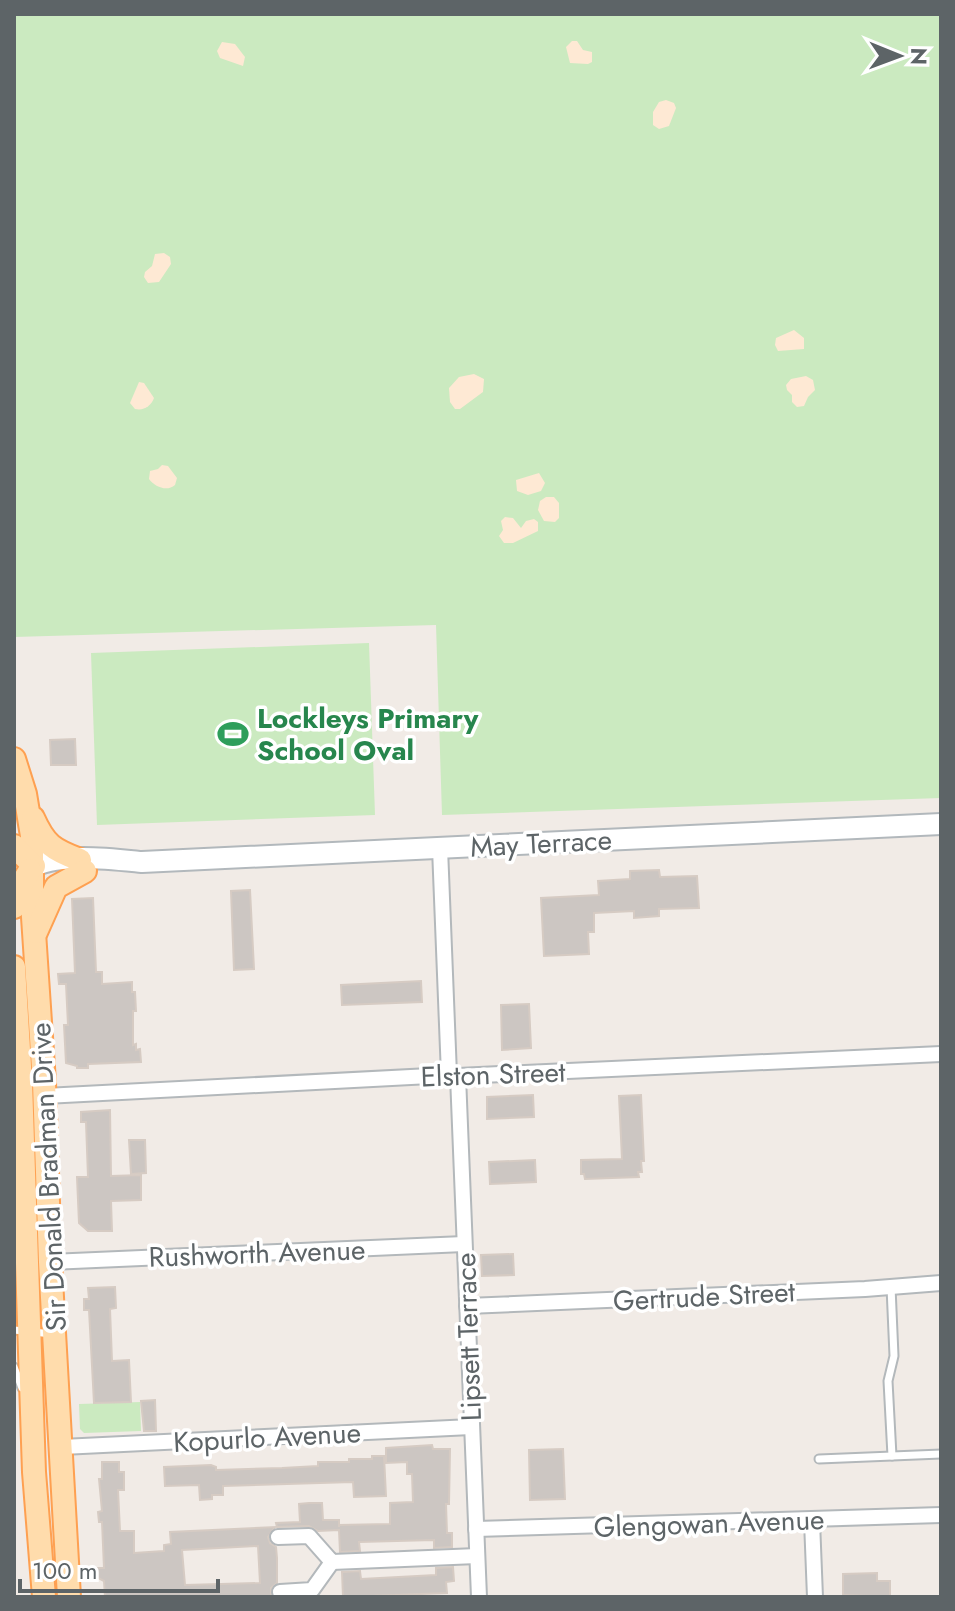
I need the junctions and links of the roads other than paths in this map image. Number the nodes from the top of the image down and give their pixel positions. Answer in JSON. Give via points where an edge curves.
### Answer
{"nodes":[{"id":1,"x":14,"y":759,"type":"edge"},
{"id":2,"x":26,"y":802,"type":"junction"},
{"id":3,"x":941,"y":824,"type":"edge"},
{"id":4,"x":14,"y":846,"type":"edge"},
{"id":5,"x":440,"y":848,"type":"junction"},
{"id":6,"x":83,"y":865,"type":"junction"},
{"id":7,"x":34,"y":866,"type":"junction"},
{"id":8,"x":14,"y":907,"type":"edge"},
{"id":9,"x":35,"y":934,"type":"junction"},
{"id":10,"x":14,"y":967,"type":"edge"},
{"id":11,"x":941,"y":1054,"type":"edge"},
{"id":12,"x":453,"y":1076,"type":"junction"},
{"id":13,"x":45,"y":1096,"type":"junction"},
{"id":14,"x":464,"y":1244,"type":"junction"},
{"id":15,"x":50,"y":1262,"type":"junction"},
{"id":16,"x":941,"y":1283,"type":"edge"},
{"id":17,"x":891,"y":1287,"type":"junction"},
{"id":18,"x":467,"y":1306,"type":"junction"},
{"id":19,"x":55,"y":1334,"type":"junction"},
{"id":20,"x":24,"y":1337,"type":"edge"},
{"id":21,"x":14,"y":1367,"type":"edge"},
{"id":22,"x":471,"y":1427,"type":"junction"},
{"id":23,"x":62,"y":1447,"type":"junction"},
{"id":24,"x":941,"y":1454,"type":"edge"},
{"id":25,"x":892,"y":1456,"type":"junction"},
{"id":26,"x":819,"y":1459,"type":"dead end"},
{"id":27,"x":34,"y":1472,"type":"junction"},
{"id":28,"x":941,"y":1515,"type":"edge"},
{"id":29,"x":812,"y":1521,"type":"junction"},
{"id":30,"x":476,"y":1529,"type":"junction"},
{"id":31,"x":278,"y":1537,"type":"dead end"},
{"id":32,"x":477,"y":1556,"type":"junction"},
{"id":33,"x":332,"y":1562,"type":"junction"},
{"id":34,"x":280,"y":1592,"type":"dead end"},
{"id":35,"x":44,"y":1593,"type":"edge"},
{"id":36,"x":69,"y":1597,"type":"edge"},
{"id":37,"x":479,"y":1597,"type":"edge"},
{"id":38,"x":815,"y":1597,"type":"edge"}],
"edges":[{"from":1,"to":2,"type":"main road","name":"Sir Donald Bradman Drive"},
{"from":2,"to":6,"type":"main road","via":[[46,843]]},
{"from":2,"to":7,"type":"main road","name":"Sir Donald Bradman Drive"},
{"from":3,"to":5,"type":"street","name":"May Terrace"},
{"from":4,"to":7,"type":"main road"},
{"from":5,"to":6,"type":"street","name":"May Terrace"},
{"from":5,"to":12,"type":"street","name":"Lipsett Terrace"},
{"from":6,"to":7,"type":"street","name":"May Terrace","via":[[45,872]]},
{"from":6,"to":9,"type":"main road","via":[[53,891]]},
{"from":7,"to":8,"type":"main road"},
{"from":7,"to":9,"type":"main road","name":"Sir Donald Bradman Drive"},
{"from":9,"to":13,"type":"main road","name":"Sir Donald Bradman Drive"},
{"from":10,"to":20,"type":"main road","name":"Sir Donald Bradman Drive"},
{"from":11,"to":12,"type":"street","name":"Elston Street"},
{"from":12,"to":13,"type":"street","name":"Elston Street"},
{"from":12,"to":14,"type":"street","name":"Lipsett Terrace"},
{"from":13,"to":15,"type":"main road","name":"Sir Donald Bradman Drive"},
{"from":14,"to":15,"type":"street","name":"Rushworth Avenue"},
{"from":14,"to":18,"type":"street","name":"Lipsett Terrace"},
{"from":15,"to":19,"type":"main road","name":"Sir Donald Bradman Drive"},
{"from":16,"to":17,"type":"street","name":"Gertrude Street"},
{"from":17,"to":18,"type":"street","name":"Gertrude Street"},
{"from":17,"to":25,"type":"lane"},
{"from":18,"to":22,"type":"street","name":"Lipsett Terrace"},
{"from":19,"to":20,"type":"lane"},
{"from":19,"to":20,"type":"lane"},
{"from":19,"to":23,"type":"main road","name":"Sir Donald Bradman Drive"},
{"from":20,"to":27,"type":"main road","name":"Sir Donald Bradman Drive"},
{"from":21,"to":27,"type":"lane"},
{"from":22,"to":23,"type":"street","name":"Kopurlo Avenue"},
{"from":22,"to":30,"type":"street","name":"Lipsett Terrace"},
{"from":23,"to":35,"type":"main road","via":[[49,1462]]},
{"from":23,"to":36,"type":"main road","name":"Sir Donald Bradman Drive"},
{"from":24,"to":25,"type":"lane"},
{"from":25,"to":26,"type":"lane"},
{"from":27,"to":35,"type":"main road","name":"Sir Donald Bradman Drive"},
{"from":28,"to":29,"type":"street","name":"Glengowan Avenue"},
{"from":29,"to":30,"type":"street","name":"Glengowan Avenue"},
{"from":29,"to":38,"type":"street"},
{"from":30,"to":32,"type":"street","name":"Lipsett Terrace"},
{"from":31,"to":33,"type":"street","via":[[309,1536]]},
{"from":32,"to":33,"type":"street"},
{"from":32,"to":37,"type":"street","name":"Lipsett Terrace"},
{"from":33,"to":34,"type":"street","via":[[312,1590]]}]}
